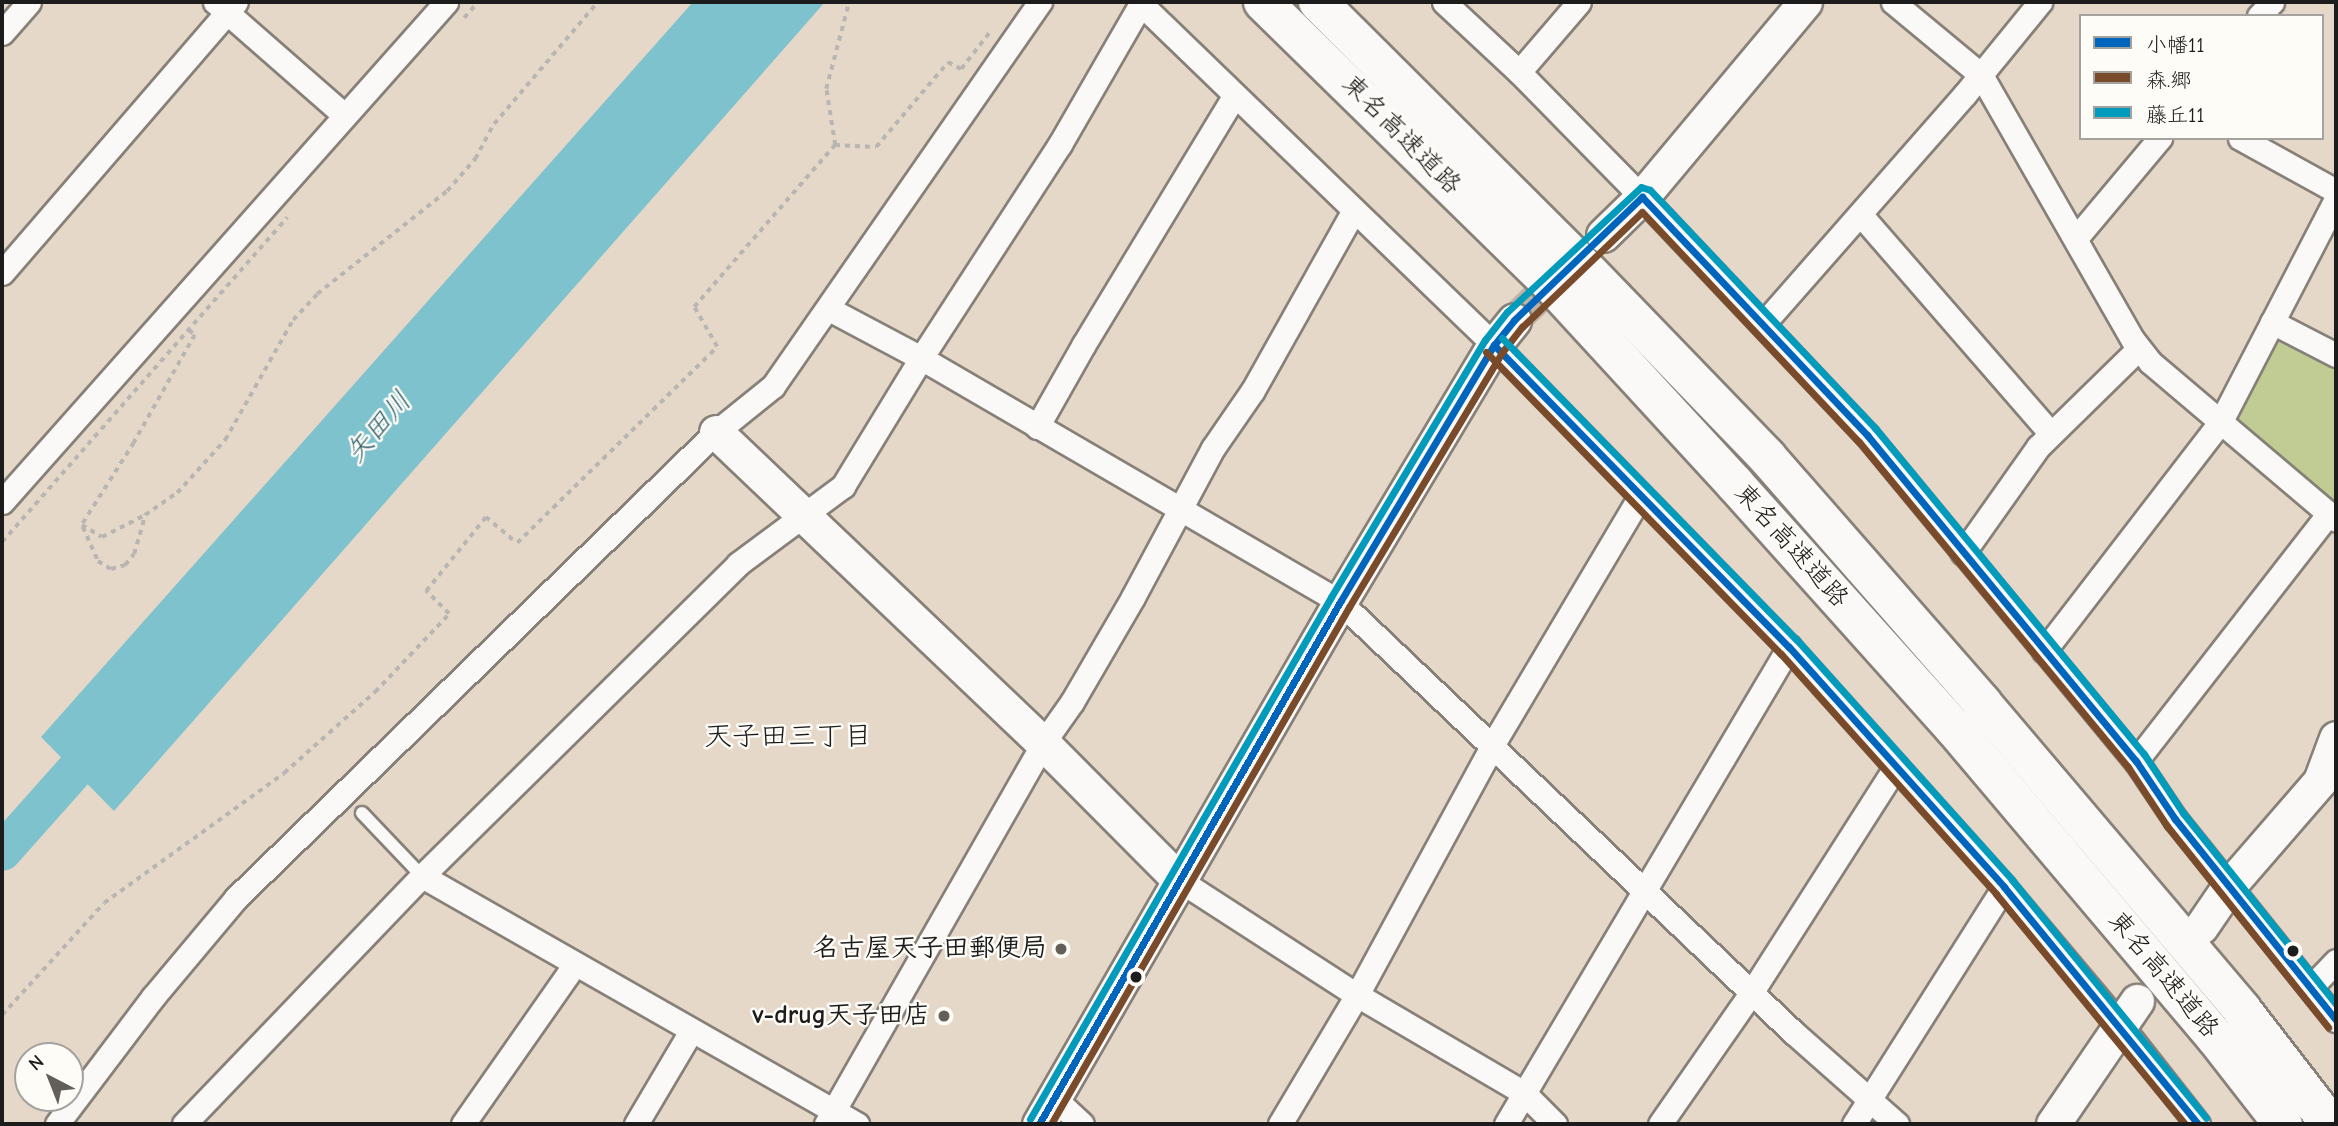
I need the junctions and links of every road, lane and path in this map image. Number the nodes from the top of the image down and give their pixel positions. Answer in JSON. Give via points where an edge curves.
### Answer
{"nodes":[{"id":1,"x":29,"y":2,"type":"edge"},
{"id":2,"x":446,"y":2,"type":"edge"},
{"id":3,"x":478,"y":2,"type":"edge"},
{"id":4,"x":598,"y":2,"type":"edge"},
{"id":5,"x":849,"y":2,"type":"edge"},
{"id":6,"x":1040,"y":2,"type":"edge"},
{"id":7,"x":1140,"y":2,"type":"edge"},
{"id":8,"x":1263,"y":2,"type":"edge"},
{"id":9,"x":1318,"y":2,"type":"edge"},
{"id":10,"x":1444,"y":2,"type":"edge"},
{"id":11,"x":1579,"y":2,"type":"edge"},
{"id":12,"x":1805,"y":2,"type":"edge"},
{"id":13,"x":1893,"y":2,"type":"edge"},
{"id":14,"x":2040,"y":2,"type":"edge"},
{"id":15,"x":226,"y":5,"type":"edge"},
{"id":16,"x":460,"y":21,"type":"dead end"},
{"id":17,"x":996,"y":25,"type":"dead end"},
{"id":18,"x":2,"y":33,"type":"edge"},
{"id":19,"x":1519,"y":72,"type":"junction"},
{"id":20,"x":1980,"y":75,"type":"junction"},
{"id":21,"x":1234,"y":96,"type":"junction"},
{"id":22,"x":344,"y":116,"type":"junction"},
{"id":23,"x":2158,"y":140,"type":"edge"},
{"id":24,"x":2244,"y":140,"type":"edge"},
{"id":25,"x":835,"y":145,"type":"junction"},
{"id":26,"x":2336,"y":191,"type":"edge"},
{"id":27,"x":1642,"y":197,"type":"junction"},
{"id":28,"x":2336,"y":199,"type":"edge"},
{"id":29,"x":294,"y":210,"type":"dead end"},
{"id":30,"x":1354,"y":210,"type":"junction"},
{"id":31,"x":1860,"y":214,"type":"junction"},
{"id":32,"x":1603,"y":235,"type":"dead end"},
{"id":33,"x":2076,"y":238,"type":"junction"},
{"id":34,"x":2,"y":273,"type":"edge"},
{"id":35,"x":829,"y":309,"type":"junction"},
{"id":36,"x":2273,"y":322,"type":"junction"},
{"id":37,"x":1763,"y":324,"type":"junction"},
{"id":38,"x":189,"y":330,"type":"junction"},
{"id":39,"x":1504,"y":333,"type":"junction"},
{"id":40,"x":2139,"y":348,"type":"junction"},
{"id":41,"x":2336,"y":355,"type":"edge"},
{"id":42,"x":920,"y":358,"type":"junction"},
{"id":43,"x":2221,"y":421,"type":"junction"},
{"id":44,"x":1037,"y":427,"type":"junction"},
{"id":45,"x":716,"y":432,"type":"junction"},
{"id":46,"x":2051,"y":434,"type":"junction"},
{"id":47,"x":1640,"y":496,"type":"junction"},
{"id":48,"x":2,"y":502,"type":"edge"},
{"id":49,"x":1180,"y":509,"type":"junction"},
{"id":50,"x":802,"y":514,"type":"junction"},
{"id":51,"x":145,"y":515,"type":"junction"},
{"id":52,"x":2332,"y":517,"type":"edge"},
{"id":53,"x":82,"y":525,"type":"junction"},
{"id":54,"x":2,"y":542,"type":"edge"},
{"id":55,"x":1963,"y":553,"type":"junction"},
{"id":56,"x":1340,"y":602,"type":"junction"},
{"id":57,"x":1789,"y":647,"type":"junction"},
{"id":58,"x":2044,"y":651,"type":"junction"},
{"id":59,"x":2336,"y":738,"type":"edge"},
{"id":60,"x":1043,"y":743,"type":"junction"},
{"id":61,"x":1493,"y":744,"type":"junction"},
{"id":62,"x":2136,"y":761,"type":"junction"},
{"id":63,"x":1896,"y":766,"type":"junction"},
{"id":64,"x":362,"y":813,"type":"dead end"},
{"id":65,"x":422,"y":876,"type":"junction"},
{"id":66,"x":1179,"y":880,"type":"junction"},
{"id":67,"x":2229,"y":886,"type":"junction"},
{"id":68,"x":2004,"y":887,"type":"junction"},
{"id":69,"x":1646,"y":894,"type":"junction"},
{"id":70,"x":2201,"y":927,"type":"dead end"},
{"id":71,"x":2336,"y":961,"type":"edge"},
{"id":72,"x":575,"y":964,"type":"junction"},
{"id":73,"x":2311,"y":987,"type":"junction"},
{"id":74,"x":1751,"y":993,"type":"junction"},
{"id":75,"x":1357,"y":995,"type":"junction"},
{"id":76,"x":2128,"y":1013,"type":"junction"},
{"id":77,"x":2,"y":1016,"type":"edge"},
{"id":78,"x":2336,"y":1020,"type":"edge"},
{"id":79,"x":691,"y":1031,"type":"junction"},
{"id":80,"x":1524,"y":1093,"type":"junction"},
{"id":81,"x":1872,"y":1100,"type":"junction"},
{"id":82,"x":1046,"y":1111,"type":"edge"},
{"id":83,"x":830,"y":1117,"type":"edge"},
{"id":84,"x":57,"y":1124,"type":"edge"},
{"id":85,"x":184,"y":1124,"type":"edge"},
{"id":86,"x":463,"y":1124,"type":"edge"},
{"id":87,"x":636,"y":1124,"type":"edge"},
{"id":88,"x":857,"y":1124,"type":"edge"},
{"id":89,"x":1082,"y":1124,"type":"edge"},
{"id":90,"x":1280,"y":1124,"type":"edge"},
{"id":91,"x":1506,"y":1124,"type":"edge"},
{"id":92,"x":1555,"y":1124,"type":"edge"},
{"id":93,"x":1660,"y":1124,"type":"edge"},
{"id":94,"x":1854,"y":1124,"type":"edge"},
{"id":95,"x":1897,"y":1124,"type":"edge"},
{"id":96,"x":2053,"y":1124,"type":"edge"},
{"id":97,"x":2198,"y":1124,"type":"edge"},
{"id":98,"x":2283,"y":1124,"type":"edge"},
{"id":99,"x":2330,"y":1124,"type":"edge"}],
"edges":[{"from":1,"to":18,"type":"street"},
{"from":2,"to":22,"type":"street"},
{"from":3,"to":16,"type":"path"},
{"from":4,"to":51,"type":"path","via":[[494,124],[475,159],[447,191],[317,294],[293,320],[225,440],[177,493]]},
{"from":5,"to":25,"type":"path","via":[[826,89]]},
{"from":6,"to":35,"type":"street"},
{"from":7,"to":21,"type":"street"},
{"from":7,"to":42,"type":"street","via":[[1060,144]]},
{"from":8,"to":98,"type":"highway","name":"東名高速道路","via":[[1552,285],[1735,484],[1954,728]]},
{"from":9,"to":99,"type":"highway","name":"東名高速道路","via":[[1576,258],[1767,457],[2216,978]]},
{"from":10,"to":19,"type":"street"},
{"from":11,"to":19,"type":"street"},
{"from":12,"to":27,"type":"street"},
{"from":13,"to":20,"type":"street"},
{"from":14,"to":20,"type":"street"},
{"from":15,"to":22,"type":"street"},
{"from":15,"to":34,"type":"street"},
{"from":17,"to":25,"type":"path","via":[[961,69],[948,62],[876,147]]},
{"from":19,"to":27,"type":"street"},
{"from":20,"to":31,"type":"street"},
{"from":20,"to":33,"type":"street"},
{"from":21,"to":30,"type":"street"},
{"from":21,"to":44,"type":"street"},
{"from":22,"to":48,"type":"street"},
{"from":23,"to":33,"type":"street"},
{"from":24,"to":26,"type":"street"},
{"from":25,"to":77,"type":"path","via":[[694,307],[717,347],[517,543],[486,517],[426,590],[449,614],[375,692],[284,773],[104,903]]},
{"from":27,"to":32,"type":"street"},
{"from":27,"to":37,"type":"street"},
{"from":28,"to":36,"type":"street"},
{"from":29,"to":38,"type":"path"},
{"from":30,"to":39,"type":"street"},
{"from":30,"to":49,"type":"street"},
{"from":31,"to":37,"type":"street"},
{"from":31,"to":46,"type":"street"},
{"from":33,"to":40,"type":"street"},
{"from":35,"to":42,"type":"street"},
{"from":35,"to":45,"type":"street","via":[[773,386]]},
{"from":36,"to":41,"type":"street"},
{"from":36,"to":43,"type":"street"},
{"from":37,"to":55,"type":"street","via":[[1867,435]]},
{"from":38,"to":53,"type":"path","via":[[195,335]]},
{"from":38,"to":54,"type":"path"},
{"from":39,"to":47,"type":"street"},
{"from":39,"to":56,"type":"street"},
{"from":40,"to":43,"type":"street"},
{"from":40,"to":46,"type":"street"},
{"from":42,"to":44,"type":"street"},
{"from":42,"to":50,"type":"street","via":[[843,486]]},
{"from":43,"to":52,"type":"street"},
{"from":43,"to":58,"type":"street"},
{"from":44,"to":49,"type":"street"},
{"from":45,"to":50,"type":"street"},
{"from":45,"to":84,"type":"street","via":[[236,898],[153,997]]},
{"from":46,"to":55,"type":"street"},
{"from":47,"to":57,"type":"street"},
{"from":47,"to":61,"type":"street"},
{"from":49,"to":56,"type":"street"},
{"from":49,"to":60,"type":"street","via":[[1072,702]]},
{"from":50,"to":60,"type":"street"},
{"from":50,"to":65,"type":"street","via":[[738,564]]},
{"from":51,"to":53,"type":"path","via":[[102,537]]},
{"from":51,"to":53,"type":"path","via":[[134,554],[125,565],[111,569],[98,561]]},
{"from":52,"to":62,"type":"street"},
{"from":55,"to":58,"type":"street"},
{"from":56,"to":61,"type":"street"},
{"from":56,"to":66,"type":"street"},
{"from":57,"to":63,"type":"street"},
{"from":57,"to":69,"type":"street"},
{"from":58,"to":62,"type":"street"},
{"from":59,"to":67,"type":"street","via":[[2320,781]]},
{"from":60,"to":66,"type":"street"},
{"from":60,"to":83,"type":"street"},
{"from":61,"to":69,"type":"street"},
{"from":61,"to":75,"type":"street"},
{"from":62,"to":67,"type":"street"},
{"from":63,"to":68,"type":"street"},
{"from":63,"to":74,"type":"street"},
{"from":64,"to":65,"type":"lane"},
{"from":65,"to":72,"type":"street"},
{"from":65,"to":85,"type":"street"},
{"from":66,"to":75,"type":"street"},
{"from":66,"to":82,"type":"street"},
{"from":67,"to":70,"type":"street"},
{"from":67,"to":73,"type":"street"},
{"from":68,"to":76,"type":"street"},
{"from":68,"to":81,"type":"street"},
{"from":69,"to":74,"type":"street"},
{"from":69,"to":80,"type":"street"},
{"from":71,"to":73,"type":"street"},
{"from":72,"to":79,"type":"street"},
{"from":72,"to":86,"type":"street"},
{"from":73,"to":78,"type":"street"},
{"from":74,"to":81,"type":"street"},
{"from":74,"to":93,"type":"street"},
{"from":75,"to":80,"type":"street"},
{"from":75,"to":90,"type":"street"},
{"from":76,"to":96,"type":"street"},
{"from":76,"to":97,"type":"street"},
{"from":79,"to":83,"type":"street"},
{"from":79,"to":87,"type":"street"},
{"from":80,"to":91,"type":"street"},
{"from":80,"to":92,"type":"street"},
{"from":81,"to":94,"type":"street"},
{"from":81,"to":95,"type":"street"},
{"from":82,"to":89,"type":"street"},
{"from":83,"to":88,"type":"street"}]}
